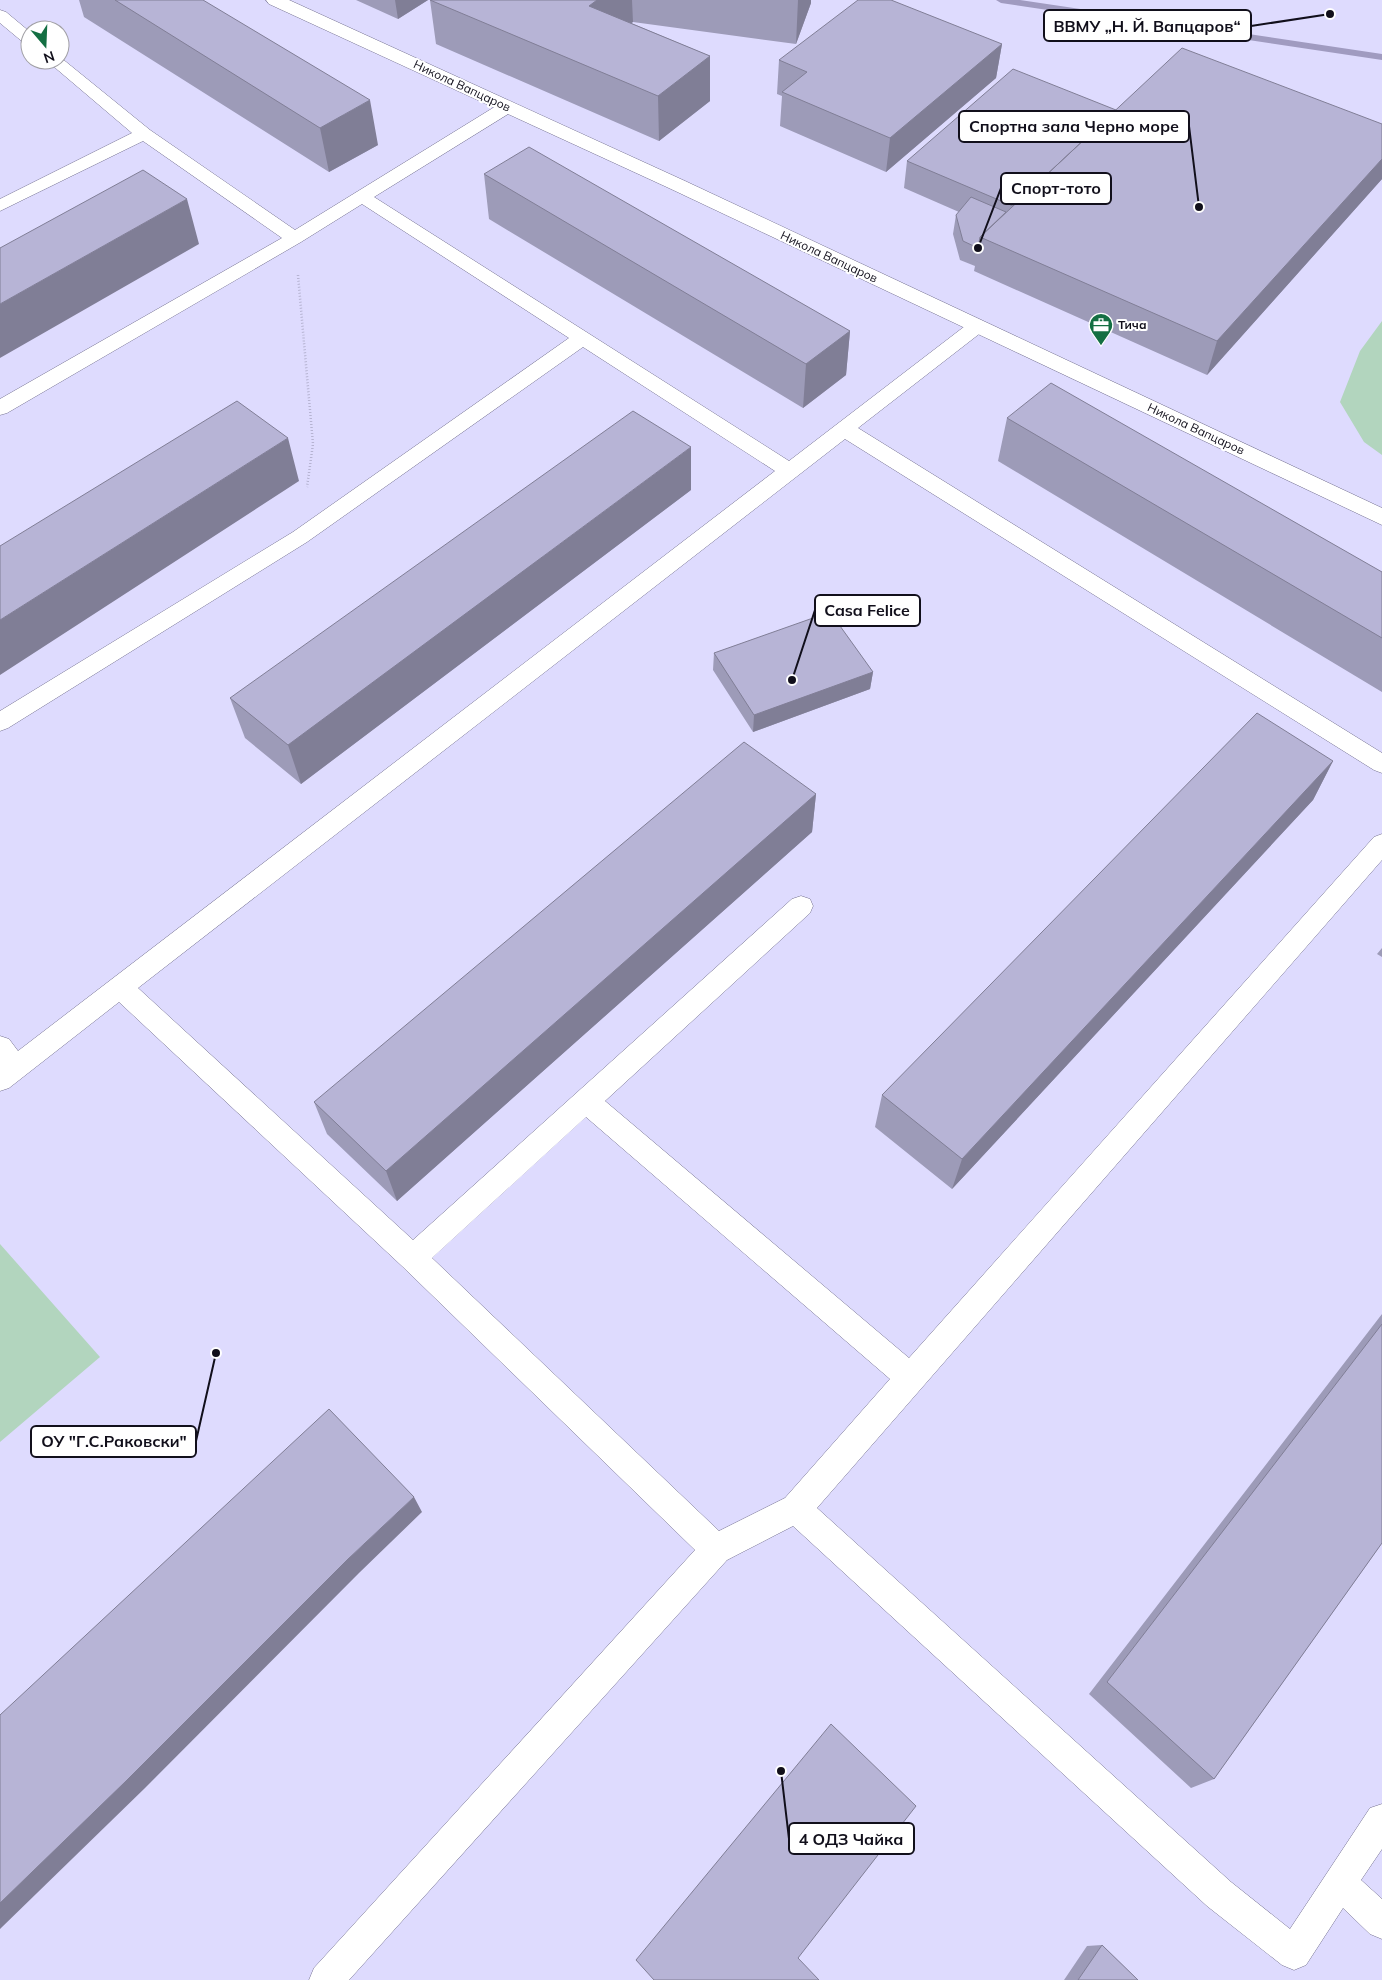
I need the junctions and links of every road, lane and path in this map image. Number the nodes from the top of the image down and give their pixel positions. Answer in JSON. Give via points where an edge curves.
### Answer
{"nodes":[{"id":1,"x":275,"y":0,"type":"edge"},
{"id":2,"x":0,"y":15,"type":"edge"},
{"id":3,"x":20,"y":32,"type":"edge"},
{"id":4,"x":66,"y":70,"type":"edge"},
{"id":5,"x":507,"y":107,"type":"junction"},
{"id":6,"x":144,"y":134,"type":"junction"},
{"id":7,"x":361,"y":196,"type":"junction"},
{"id":8,"x":0,"y":206,"type":"edge"},
{"id":9,"x":295,"y":238,"type":"junction"},
{"id":10,"x":976,"y":327,"type":"junction"},
{"id":11,"x":583,"y":338,"type":"junction"},
{"id":12,"x":0,"y":408,"type":"edge"},
{"id":13,"x":844,"y":429,"type":"junction"},
{"id":14,"x":790,"y":471,"type":"junction"},
{"id":15,"x":1382,"y":516,"type":"edge"},
{"id":16,"x":300,"y":538,"type":"junction"},
{"id":17,"x":0,"y":722,"type":"edge"},
{"id":18,"x":1382,"y":764,"type":"edge"},
{"id":19,"x":1382,"y":844,"type":"edge"},
{"id":20,"x":801,"y":906,"type":"dead end"},
{"id":21,"x":120,"y":987,"type":"junction"},
{"id":22,"x":0,"y":1047,"type":"edge"},
{"id":23,"x":8,"y":1074,"type":"edge"},
{"id":24,"x":586,"y":1101,"type":"junction"},
{"id":25,"x":413,"y":1258,"type":"junction"},
{"id":26,"x":911,"y":1378,"type":"junction"},
{"id":27,"x":796,"y":1509,"type":"junction"},
{"id":28,"x":716,"y":1549,"type":"junction"},
{"id":29,"x":1382,"y":1820,"type":"edge"},
{"id":30,"x":1340,"y":1883,"type":"junction"},
{"id":31,"x":1382,"y":1922,"type":"edge"},
{"id":32,"x":326,"y":1980,"type":"edge"}],
"edges":[{"from":1,"to":5,"type":"street","name":"Никола Вапцаров"},
{"from":2,"to":3,"type":"lane"},
{"from":4,"to":6,"type":"lane"},
{"from":5,"to":7,"type":"lane"},
{"from":5,"to":10,"type":"street","name":"Никола Вапцаров"},
{"from":6,"to":8,"type":"lane"},
{"from":6,"to":9,"type":"lane"},
{"from":7,"to":9,"type":"lane"},
{"from":7,"to":11,"type":"lane"},
{"from":9,"to":12,"type":"lane"},
{"from":9,"to":16,"type":"path","via":[[313,444]]},
{"from":10,"to":13,"type":"lane"},
{"from":10,"to":15,"type":"street","name":"Никола Вапцаров"},
{"from":11,"to":14,"type":"lane"},
{"from":11,"to":16,"type":"lane"},
{"from":13,"to":14,"type":"lane"},
{"from":13,"to":18,"type":"lane"},
{"from":14,"to":21,"type":"lane"},
{"from":16,"to":17,"type":"lane"},
{"from":19,"to":26,"type":"lane"},
{"from":20,"to":24,"type":"lane"},
{"from":21,"to":23,"type":"lane"},
{"from":21,"to":25,"type":"lane"},
{"from":22,"to":23,"type":"lane"},
{"from":24,"to":25,"type":"lane"},
{"from":24,"to":26,"type":"lane"},
{"from":25,"to":28,"type":"lane"},
{"from":26,"to":27,"type":"lane"},
{"from":27,"to":28,"type":"lane"},
{"from":27,"to":30,"type":"lane","via":[[1219,1894],[1294,1952]]},
{"from":28,"to":32,"type":"lane"},
{"from":29,"to":30,"type":"lane"},
{"from":30,"to":31,"type":"lane"}]}
